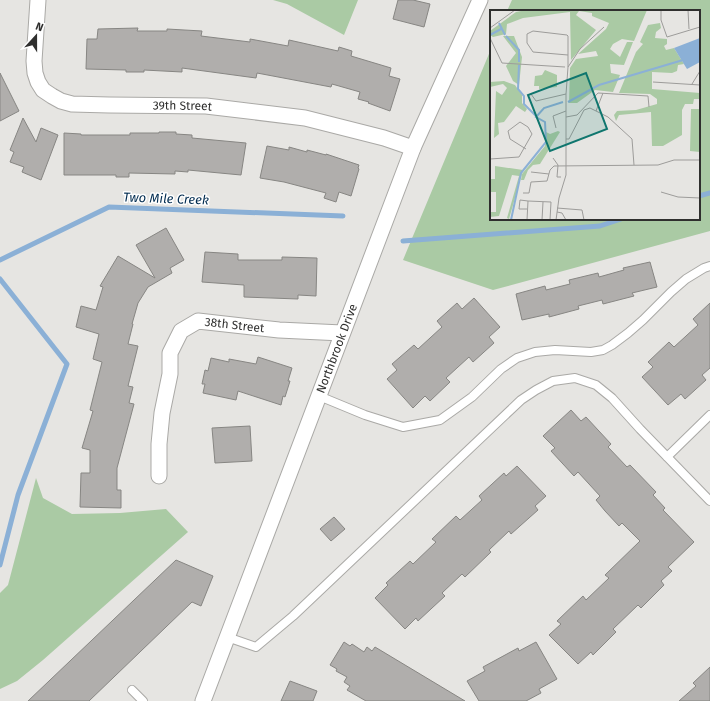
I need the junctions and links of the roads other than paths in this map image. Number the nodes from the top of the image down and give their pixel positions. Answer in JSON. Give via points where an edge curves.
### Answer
{"nodes":[{"id":1,"x":38,"y":0,"type":"edge"},
{"id":2,"x":480,"y":0,"type":"edge"},
{"id":3,"x":413,"y":148,"type":"junction"},
{"id":4,"x":710,"y":266,"type":"edge"},
{"id":5,"x":342,"y":333,"type":"junction"},
{"id":6,"x":319,"y":396,"type":"junction"},
{"id":7,"x":710,"y":414,"type":"edge"},
{"id":8,"x":667,"y":457,"type":"junction"},
{"id":9,"x":159,"y":476,"type":"dead end"},
{"id":10,"x":710,"y":502,"type":"edge"},
{"id":11,"x":227,"y":637,"type":"junction"},
{"id":12,"x":132,"y":690,"type":"dead end"},
{"id":13,"x":143,"y":701,"type":"edge"},
{"id":14,"x":203,"y":701,"type":"edge"}],
"edges":[{"from":1,"to":3,"type":"street","name":"39th Street","via":[[35,73],[43,90],[61,101],[72,104],[206,106],[305,118]]},
{"from":2,"to":3,"type":"street","name":"Northbrook Drive"},
{"from":3,"to":5,"type":"street","name":"Northbrook Drive"},
{"from":4,"to":6,"type":"lane","via":[[686,279],[612,345],[591,352],[555,350],[535,352],[517,358],[472,397],[440,420],[403,427]]},
{"from":5,"to":6,"type":"street","name":"Northbrook Drive"},
{"from":5,"to":9,"type":"street","name":"38th Street","via":[[279,330],[198,321],[181,331],[170,353],[170,374],[159,444]]},
{"from":6,"to":11,"type":"street","name":"Northbrook Drive"},
{"from":7,"to":8,"type":"lane"},
{"from":8,"to":10,"type":"lane"},
{"from":8,"to":11,"type":"lane","via":[[612,398],[596,385],[575,378],[553,381],[521,400],[293,616],[256,647]]},
{"from":11,"to":14,"type":"street","name":"Northbrook Drive"},
{"from":12,"to":13,"type":"lane"}]}
